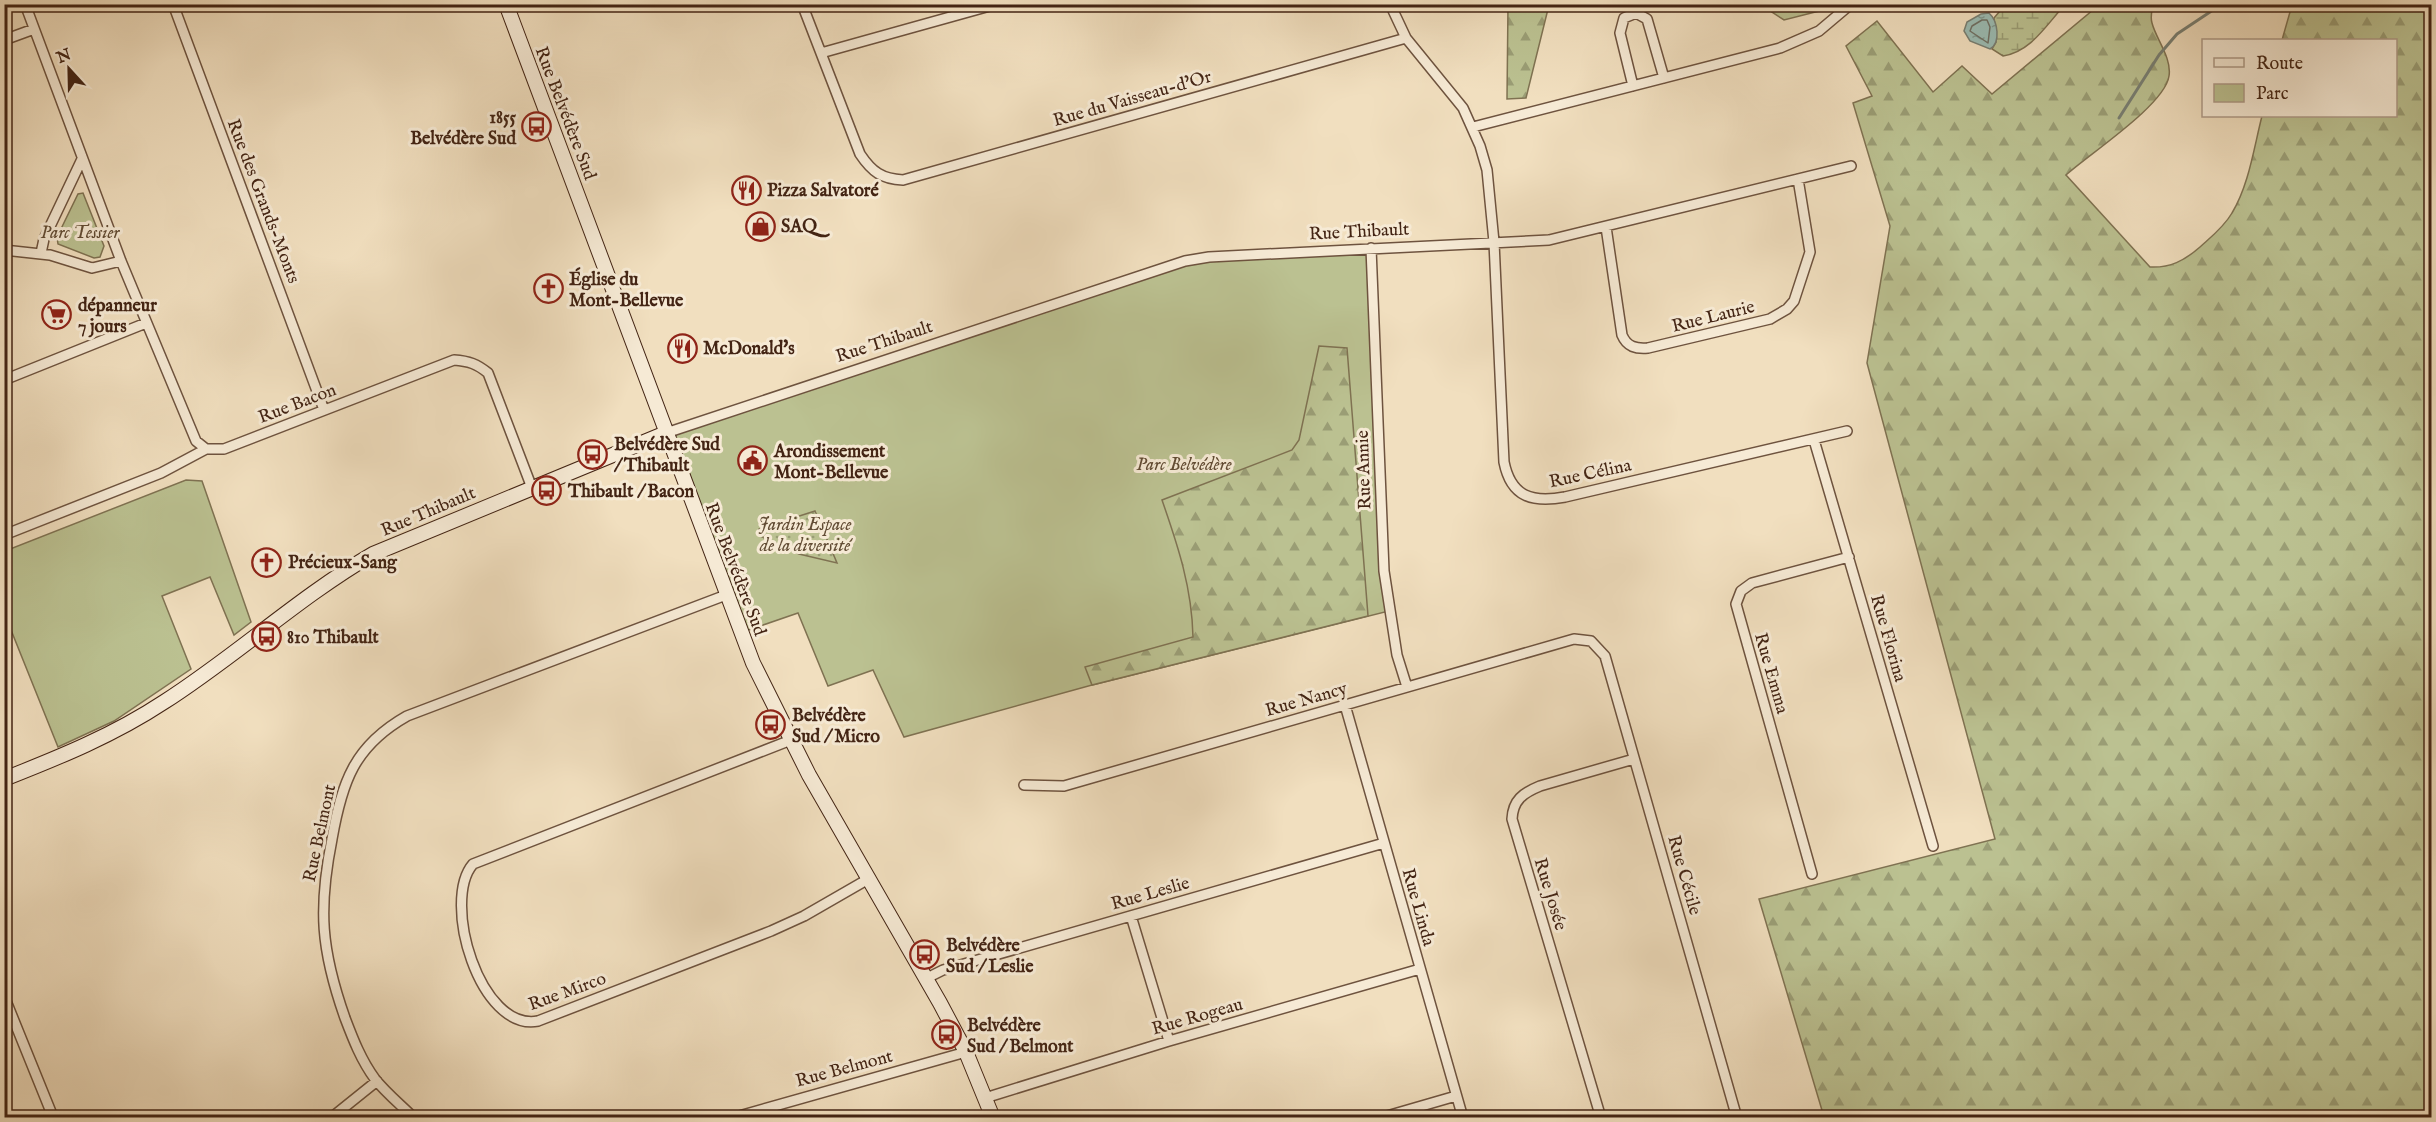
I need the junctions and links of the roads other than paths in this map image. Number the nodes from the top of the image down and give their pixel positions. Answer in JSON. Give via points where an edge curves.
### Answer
{"nodes":[{"id":1,"x":25,"y":4,"type":"edge"},
{"id":2,"x":173,"y":4,"type":"edge"},
{"id":3,"x":506,"y":4,"type":"edge"},
{"id":4,"x":802,"y":4,"type":"edge"},
{"id":5,"x":998,"y":4,"type":"edge"},
{"id":6,"x":1390,"y":4,"type":"edge"},
{"id":7,"x":1851,"y":4,"type":"edge"},
{"id":8,"x":34,"y":29,"type":"junction"},
{"id":9,"x":1406,"y":39,"type":"junction"},
{"id":10,"x":4,"y":40,"type":"edge"},
{"id":11,"x":821,"y":53,"type":"junction"},
{"id":12,"x":1664,"y":78,"type":"junction"},
{"id":13,"x":1633,"y":86,"type":"junction"},
{"id":14,"x":1473,"y":127,"type":"junction"},
{"id":15,"x":82,"y":159,"type":"junction"},
{"id":16,"x":1851,"y":166,"type":"dead end"},
{"id":17,"x":1798,"y":179,"type":"junction"},
{"id":18,"x":1606,"y":227,"type":"junction"},
{"id":19,"x":1494,"y":242,"type":"junction"},
{"id":20,"x":1371,"y":248,"type":"junction"},
{"id":21,"x":4,"y":250,"type":"edge"},
{"id":22,"x":41,"y":253,"type":"junction"},
{"id":23,"x":121,"y":261,"type":"junction"},
{"id":24,"x":146,"y":323,"type":"junction"},
{"id":25,"x":4,"y":380,"type":"edge"},
{"id":26,"x":324,"y":410,"type":"junction"},
{"id":27,"x":1847,"y":431,"type":"dead end"},
{"id":28,"x":666,"y":433,"type":"junction"},
{"id":29,"x":1815,"y":440,"type":"junction"},
{"id":30,"x":206,"y":449,"type":"junction"},
{"id":31,"x":532,"y":488,"type":"junction"},
{"id":32,"x":4,"y":535,"type":"edge"},
{"id":33,"x":1849,"y":557,"type":"junction"},
{"id":34,"x":726,"y":595,"type":"junction"},
{"id":35,"x":1596,"y":645,"type":"joint"},
{"id":36,"x":1407,"y":687,"type":"junction"},
{"id":37,"x":1345,"y":705,"type":"junction"},
{"id":38,"x":791,"y":740,"type":"junction"},
{"id":39,"x":1634,"y":759,"type":"junction"},
{"id":40,"x":4,"y":779,"type":"edge"},
{"id":41,"x":1024,"y":786,"type":"dead end"},
{"id":42,"x":1384,"y":843,"type":"junction"},
{"id":43,"x":1933,"y":846,"type":"dead end"},
{"id":44,"x":1812,"y":874,"type":"dead end"},
{"id":45,"x":870,"y":878,"type":"junction"},
{"id":46,"x":1131,"y":916,"type":"junction"},
{"id":47,"x":1420,"y":969,"type":"junction"},
{"id":48,"x":927,"y":978,"type":"junction"},
{"id":49,"x":4,"y":996,"type":"edge"},
{"id":50,"x":1169,"y":1041,"type":"junction"},
{"id":51,"x":966,"y":1052,"type":"junction"},
{"id":52,"x":377,"y":1081,"type":"junction"},
{"id":53,"x":1456,"y":1096,"type":"junction"},
{"id":54,"x":986,"y":1098,"type":"junction"},
{"id":55,"x":50,"y":1118,"type":"edge"},
{"id":56,"x":332,"y":1118,"type":"edge"},
{"id":57,"x":414,"y":1118,"type":"edge"},
{"id":58,"x":732,"y":1118,"type":"edge"},
{"id":59,"x":993,"y":1118,"type":"edge"},
{"id":60,"x":1380,"y":1118,"type":"edge"},
{"id":61,"x":1463,"y":1118,"type":"edge"},
{"id":62,"x":1600,"y":1118,"type":"edge"},
{"id":63,"x":1737,"y":1118,"type":"edge"}],
"edges":[{"from":1,"to":8,"type":"street"},
{"from":2,"to":26,"type":"street","name":"Rue des Grands-Monts"},
{"from":3,"to":28,"type":"street","name":"Rue Belvédère Sud"},
{"from":4,"to":11,"type":"street"},
{"from":5,"to":11,"type":"street"},
{"from":6,"to":9,"type":"street","name":"Rue Célina"},
{"from":7,"to":12,"type":"street","via":[[1819,31],[1793,44]]},
{"from":8,"to":10,"type":"street"},
{"from":8,"to":15,"type":"street"},
{"from":9,"to":11,"type":"street","name":"Rue du Vaisseau-d'Or","via":[[903,180],[883,177],[868,167]]},
{"from":9,"to":14,"type":"street","name":"Rue Célina","via":[[1452,92]]},
{"from":12,"to":13,"type":"street"},
{"from":12,"to":13,"type":"street","via":[[1647,19],[1636,13],[1624,18],[1620,33]]},
{"from":13,"to":14,"type":"street"},
{"from":14,"to":19,"type":"street","name":"Rue Célina","via":[[1487,170]]},
{"from":15,"to":22,"type":"street"},
{"from":15,"to":23,"type":"street"},
{"from":16,"to":17,"type":"street","name":"Rue Thibault"},
{"from":17,"to":18,"type":"street","name":"Rue Thibault"},
{"from":17,"to":18,"type":"street","name":"Rue Laurie","via":[[1810,252],[1794,301],[1770,319],[1727,331],[1648,348],[1629,345],[1622,335]]},
{"from":18,"to":19,"type":"street","name":"Rue Thibault","via":[[1549,240]]},
{"from":19,"to":20,"type":"street","name":"Rue Thibault"},
{"from":19,"to":29,"type":"street","name":"Rue Célina","via":[[1504,462],[1506,475],[1521,493],[1551,500]]},
{"from":20,"to":28,"type":"street","name":"Rue Thibault","via":[[1209,256],[1185,261]]},
{"from":20,"to":36,"type":"street","name":"Rue Annie","via":[[1384,571],[1397,655]]},
{"from":21,"to":22,"type":"street"},
{"from":22,"to":23,"type":"street","via":[[92,268]]},
{"from":23,"to":24,"type":"street"},
{"from":24,"to":25,"type":"street"},
{"from":24,"to":30,"type":"street","via":[[196,441]]},
{"from":26,"to":30,"type":"street","name":"Rue Bacon","via":[[224,448]]},
{"from":26,"to":31,"type":"street","name":"Rue Bacon","via":[[444,364],[466,360],[488,374]]},
{"from":27,"to":29,"type":"street","name":"Rue Célina"},
{"from":28,"to":31,"type":"street","name":"Rue Thibault"},
{"from":28,"to":34,"type":"street","name":"Rue Belvédère Sud"},
{"from":29,"to":33,"type":"street","name":"Rue Florina"},
{"from":30,"to":32,"type":"street","name":"Rue Bacon","via":[[161,473]]},
{"from":31,"to":40,"type":"street","name":"Rue Thibault","via":[[373,554],[329,581],[144,715],[75,751]]},
{"from":33,"to":43,"type":"street","name":"Rue Florina"},
{"from":33,"to":44,"type":"street","name":"Rue Emma","via":[[1752,584],[1741,591],[1736,604]]},
{"from":34,"to":38,"type":"street","name":"Rue Belvédère Sud","via":[[753,663]]},
{"from":34,"to":52,"type":"street","name":"Rue Belmont","via":[[407,716],[381,733],[360,756],[339,798],[323,895],[322,927],[343,1012],[357,1048]]},
{"from":35,"to":36,"type":"street","name":"Rue Nancy","via":[[1574,639]]},
{"from":35,"to":39,"type":"street","name":"Rue Cécile","via":[[1605,656]]},
{"from":36,"to":37,"type":"street","name":"Rue Nancy"},
{"from":37,"to":41,"type":"street","name":"Rue Nancy","via":[[1064,786]]},
{"from":37,"to":42,"type":"street","name":"Rue Linda"},
{"from":38,"to":45,"type":"street","name":"Rue Belvédère Sud"},
{"from":38,"to":45,"type":"street","name":"Rue Mirco","via":[[473,864],[465,878],[462,910],[467,946],[484,986],[514,1019],[538,1021],[771,931]]},
{"from":39,"to":62,"type":"street","name":"Rue Josée","via":[[1534,788],[1518,798],[1513,807],[1512,819]]},
{"from":39,"to":63,"type":"street","name":"Rue Cécile"},
{"from":42,"to":46,"type":"street","name":"Rue Leslie"},
{"from":42,"to":47,"type":"street","name":"Rue Linda"},
{"from":45,"to":48,"type":"street","name":"Rue Belvédère Sud"},
{"from":46,"to":48,"type":"street","name":"Rue Leslie","via":[[943,969]]},
{"from":46,"to":50,"type":"street"},
{"from":47,"to":50,"type":"street","name":"Rue Rogeau"},
{"from":47,"to":53,"type":"street","name":"Rue Linda"},
{"from":48,"to":51,"type":"street","name":"Rue Belvédère Sud"},
{"from":49,"to":55,"type":"street","via":[[51,1112]]},
{"from":50,"to":54,"type":"street","name":"Rue Rogeau"},
{"from":51,"to":54,"type":"street","name":"Rue Belvédère Sud"},
{"from":51,"to":58,"type":"street","name":"Rue Belmont"},
{"from":52,"to":56,"type":"street"},
{"from":52,"to":57,"type":"street","name":"Rue Belmont"},
{"from":53,"to":60,"type":"street"},
{"from":53,"to":61,"type":"street","name":"Rue Linda"},
{"from":54,"to":59,"type":"street","name":"Rue Belvédère Sud"}]}
